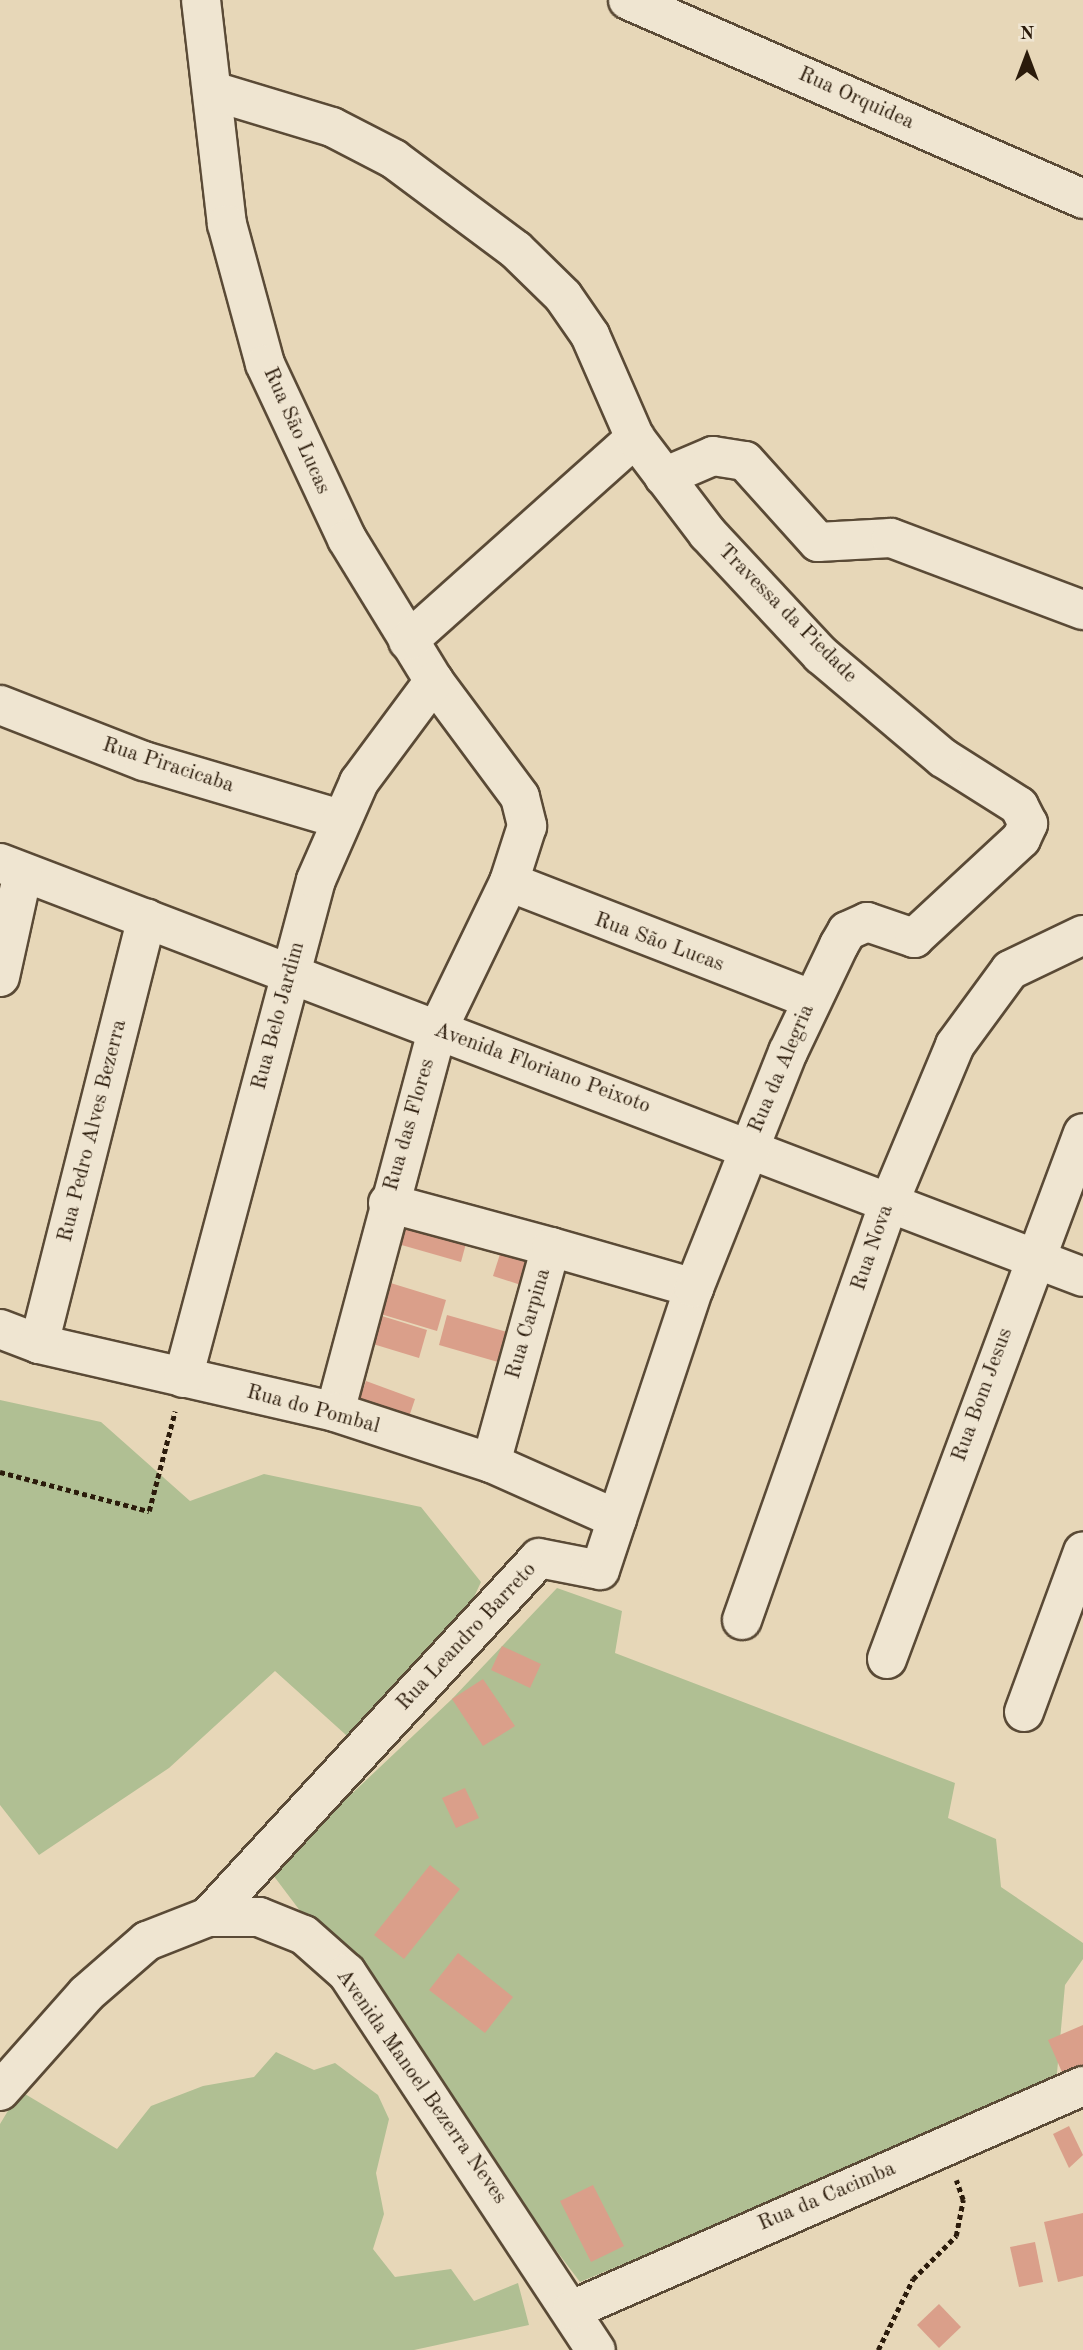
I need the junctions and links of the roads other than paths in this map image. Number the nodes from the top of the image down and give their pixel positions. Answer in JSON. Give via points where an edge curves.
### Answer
{"nodes":[{"id":1,"x":201,"y":0,"type":"edge"},
{"id":2,"x":628,"y":0,"type":"edge"},
{"id":3,"x":706,"y":15,"type":"edge"},
{"id":4,"x":216,"y":92,"type":"junction"},
{"id":5,"x":1083,"y":199,"type":"edge"},
{"id":6,"x":635,"y":438,"type":"junction"},
{"id":7,"x":664,"y":477,"type":"junction"},
{"id":8,"x":1083,"y":610,"type":"edge"},
{"id":9,"x":408,"y":641,"type":"junction"},
{"id":10,"x":434,"y":681,"type":"junction"},
{"id":11,"x":0,"y":705,"type":"edge"},
{"id":12,"x":525,"y":810,"type":"joint"},
{"id":13,"x":340,"y":819,"type":"junction"},
{"id":14,"x":12,"y":867,"type":"edge"},
{"id":15,"x":509,"y":882,"type":"junction"},
{"id":16,"x":147,"y":918,"type":"junction"},
{"id":17,"x":921,"y":932,"type":"joint"},
{"id":18,"x":1083,"y":935,"type":"edge"},
{"id":19,"x":291,"y":975,"type":"junction"},
{"id":20,"x":0,"y":977,"type":"edge"},
{"id":21,"x":811,"y":999,"type":"junction"},
{"id":22,"x":437,"y":1031,"type":"junction"},
{"id":23,"x":1083,"y":1133,"type":"edge"},
{"id":24,"x":750,"y":1144,"type":"junction"},
{"id":25,"x":388,"y":1203,"type":"junction"},
{"id":26,"x":889,"y":1203,"type":"junction"},
{"id":27,"x":551,"y":1247,"type":"junction"},
{"id":28,"x":1032,"y":1258,"type":"junction"},
{"id":29,"x":1083,"y":1277,"type":"edge"},
{"id":30,"x":694,"y":1288,"type":"junction"},
{"id":31,"x":0,"y":1329,"type":"edge"},
{"id":32,"x":38,"y":1344,"type":"junction"},
{"id":33,"x":183,"y":1378,"type":"junction"},
{"id":34,"x":335,"y":1412,"type":"junction"},
{"id":35,"x":491,"y":1463,"type":"junction"},
{"id":36,"x":617,"y":1519,"type":"junction"},
{"id":37,"x":1083,"y":1552,"type":"edge"},
{"id":38,"x":742,"y":1620,"type":"dead end"},
{"id":39,"x":887,"y":1659,"type":"dead end"},
{"id":40,"x":1024,"y":1712,"type":"dead end"},
{"id":41,"x":208,"y":1917,"type":"junction"},
{"id":42,"x":1083,"y":2086,"type":"edge"},
{"id":43,"x":0,"y":2091,"type":"edge"},
{"id":44,"x":572,"y":2310,"type":"junction"},
{"id":45,"x":596,"y":2350,"type":"edge"}],
"edges":[{"from":1,"to":4,"type":"street","name":"Rua São Lucas"},
{"from":2,"to":3,"type":"street","name":"Rua Orquidea"},
{"from":3,"to":5,"type":"street","name":"Rua Orquidea"},
{"from":4,"to":6,"type":"street","name":"Travessa da Piedade","via":[[332,127],[394,159],[516,250],[564,296],[590,335]]},
{"from":4,"to":9,"type":"street","name":"Rua São Lucas","via":[[227,224],[265,364],[335,516]]},
{"from":6,"to":7,"type":"street","name":"Travessa da Piedade"},
{"from":6,"to":9,"type":"street"},
{"from":7,"to":8,"type":"street","via":[[713,456],[745,461],[818,542],[891,538]]},
{"from":7,"to":17,"type":"street","name":"Travessa da Piedade","via":[[708,534],[821,655],[943,758],[1028,818],[1021,839]]},
{"from":9,"to":10,"type":"street","name":"Rua São Lucas"},
{"from":10,"to":12,"type":"street","name":"Rua São Lucas"},
{"from":10,"to":13,"type":"street","name":"Rua Belo Jardim","via":[[399,720]]},
{"from":11,"to":13,"type":"street","name":"Rua Piracicaba","via":[[144,761]]},
{"from":12,"to":15,"type":"street","name":"Rua das Flores","via":[[527,826]]},
{"from":13,"to":19,"type":"street","name":"Rua Belo Jardim","via":[[316,880]]},
{"from":14,"to":16,"type":"street","name":"Avenida Floriano Peixoto"},
{"from":14,"to":20,"type":"street"},
{"from":15,"to":21,"type":"street","name":"Rua São Lucas"},
{"from":15,"to":22,"type":"street","name":"Rua das Flores"},
{"from":16,"to":19,"type":"street","name":"Avenida Floriano Peixoto"},
{"from":16,"to":32,"type":"street","name":"Rua Pedro Alves Bezerra"},
{"from":17,"to":21,"type":"street","name":"Rua da Alegria","via":[[910,940],[878,924],[856,924]]},
{"from":18,"to":26,"type":"street","name":"Rua Nova","via":[[1036,953],[989,993],[949,1057]]},
{"from":19,"to":22,"type":"street","name":"Avenida Floriano Peixoto"},
{"from":19,"to":33,"type":"street","name":"Rua Belo Jardim"},
{"from":21,"to":24,"type":"street","name":"Rua da Alegria"},
{"from":22,"to":24,"type":"street","name":"Avenida Floriano Peixoto"},
{"from":22,"to":25,"type":"street","name":"Rua das Flores"},
{"from":23,"to":28,"type":"street","name":"Rua Bom Jesus"},
{"from":24,"to":26,"type":"street","name":"Avenida Floriano Peixoto"},
{"from":24,"to":30,"type":"street","name":"Rua da Alegria"},
{"from":25,"to":27,"type":"street"},
{"from":25,"to":34,"type":"street","name":"Rua das Flores"},
{"from":26,"to":28,"type":"street","name":"Avenida Floriano Peixoto"},
{"from":26,"to":38,"type":"street","name":"Rua Nova"},
{"from":27,"to":30,"type":"street","name":"Rua Carpina"},
{"from":27,"to":35,"type":"street","name":"Rua Carpina"},
{"from":28,"to":29,"type":"street","name":"Avenida Floriano Peixoto"},
{"from":28,"to":39,"type":"street","name":"Rua Bom Jesus"},
{"from":30,"to":36,"type":"street","name":"Rua Leandro Barreto"},
{"from":31,"to":32,"type":"street","name":"Rua do Pombal"},
{"from":32,"to":33,"type":"street","name":"Rua do Pombal"},
{"from":33,"to":34,"type":"street","name":"Rua do Pombal"},
{"from":34,"to":35,"type":"street","name":"Rua do Pombal"},
{"from":35,"to":36,"type":"street","name":"Rua do Pombal"},
{"from":36,"to":41,"type":"street","name":"Rua Leandro Barreto","via":[[600,1570],[539,1558]]},
{"from":37,"to":40,"type":"street"},
{"from":41,"to":43,"type":"street","name":"Avenida Manoel Bezerra Neves","via":[[147,1941],[86,1994]]},
{"from":41,"to":44,"type":"street","name":"Avenida Manoel Bezerra Neves","via":[[258,1917],[304,1935],[347,1973]]},
{"from":42,"to":44,"type":"street","name":"Rua da Cacimba"},
{"from":44,"to":45,"type":"street","name":"Avenida Manoel Bezerra Neves"}]}
